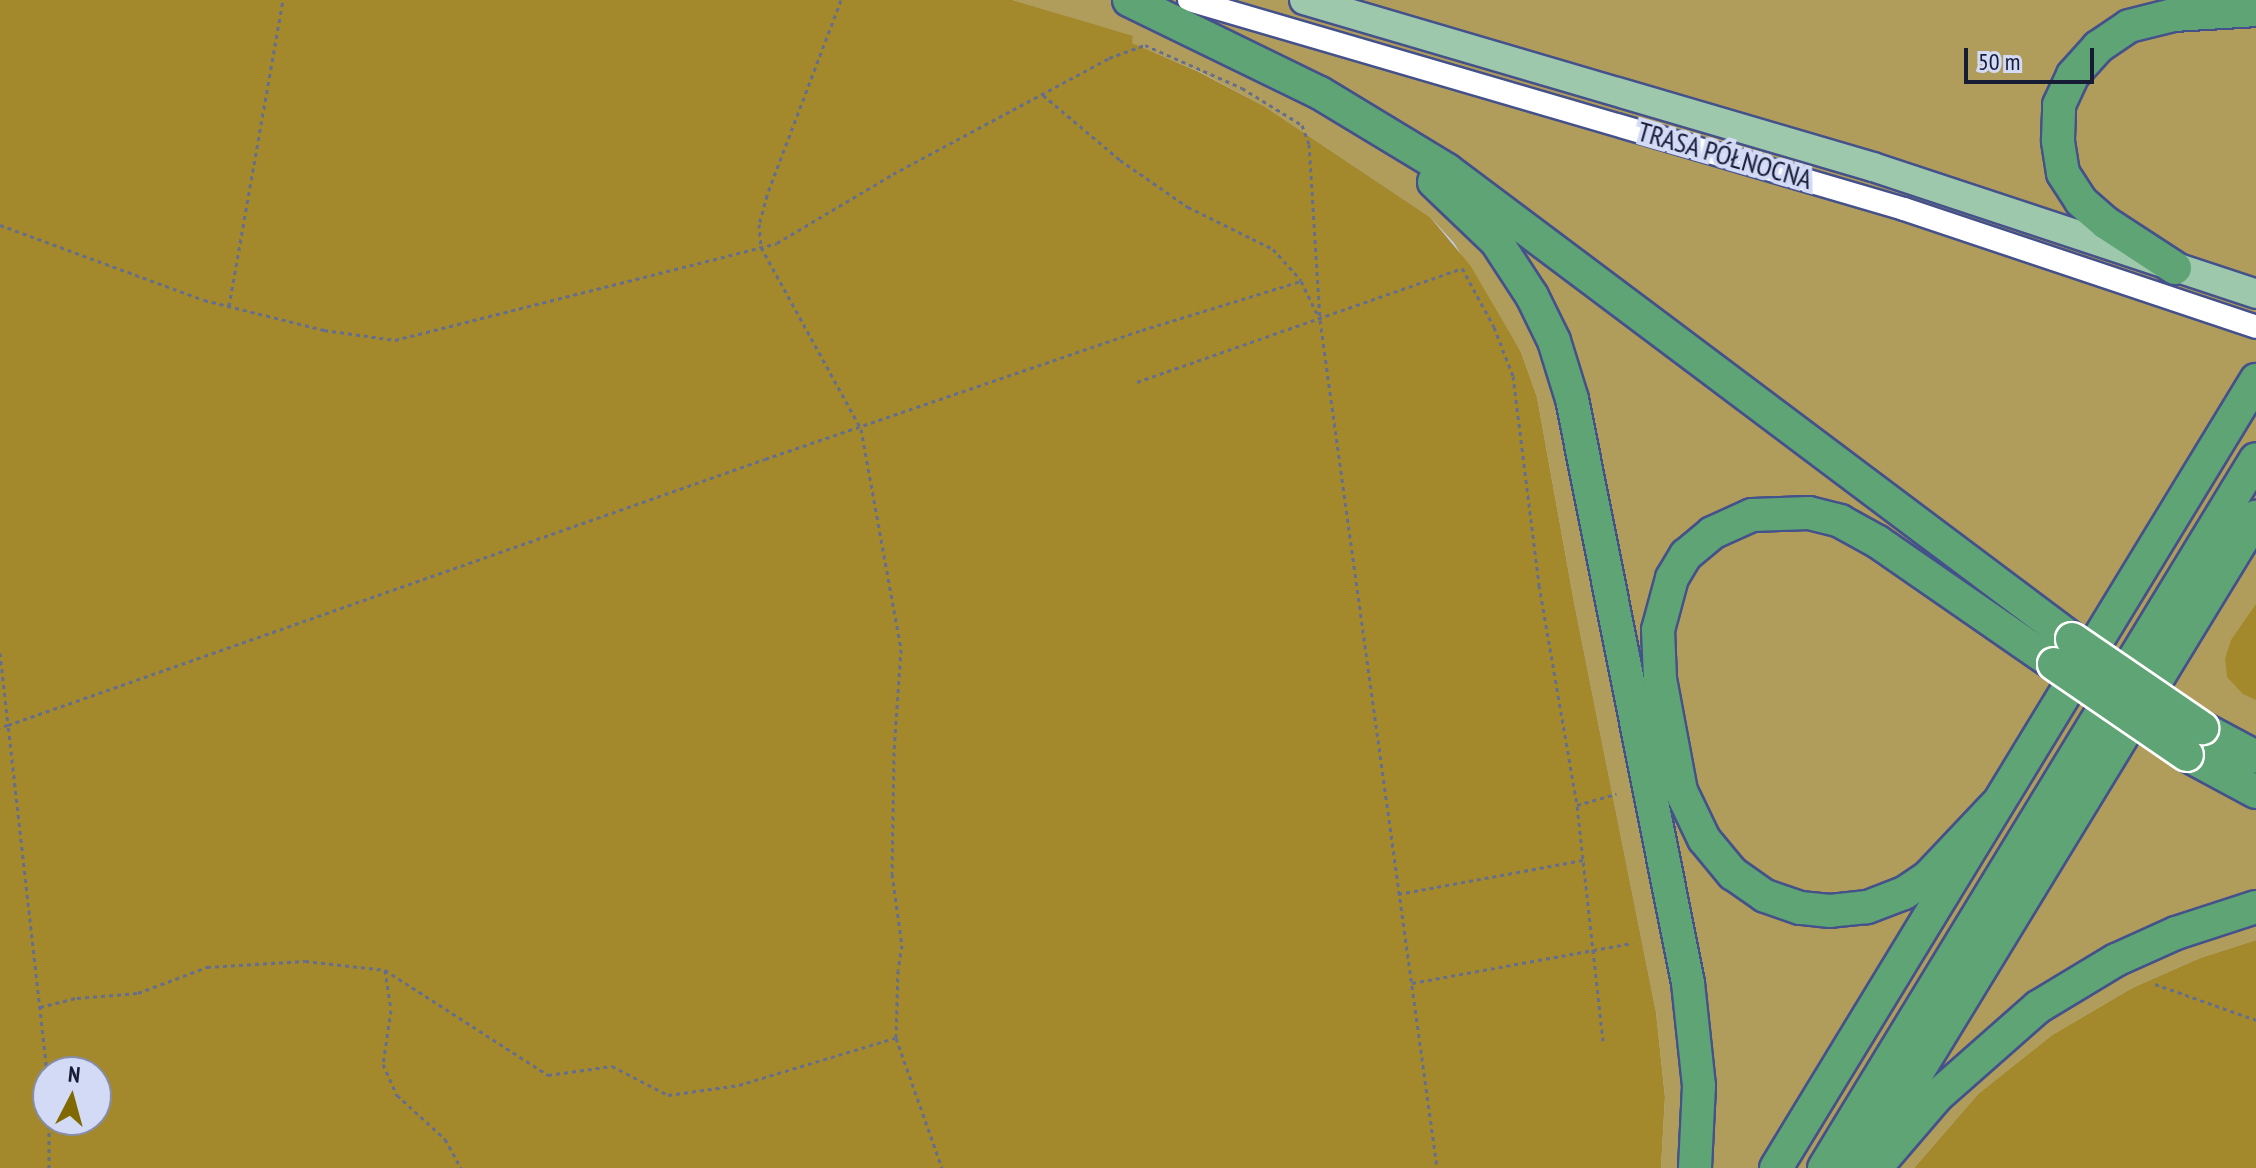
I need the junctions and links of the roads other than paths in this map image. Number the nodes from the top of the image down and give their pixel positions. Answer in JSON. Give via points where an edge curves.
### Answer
{"nodes":[{"id":1,"x":1129,"y":0,"type":"edge"},
{"id":2,"x":1189,"y":0,"type":"edge"},
{"id":3,"x":1304,"y":0,"type":"edge"},
{"id":4,"x":2256,"y":10,"type":"edge"},
{"id":5,"x":1377,"y":127,"type":"junction"},
{"id":6,"x":2175,"y":268,"type":"junction"},
{"id":7,"x":2256,"y":294,"type":"edge"},
{"id":8,"x":2256,"y":327,"type":"edge"},
{"id":9,"x":2256,"y":380,"type":"edge"},
{"id":10,"x":2256,"y":459,"type":"edge"},
{"id":11,"x":2256,"y":517,"type":"edge"},
{"id":12,"x":2063,"y":651,"type":"junction"},
{"id":13,"x":2194,"y":741,"type":"junction"},
{"id":14,"x":2256,"y":757,"type":"edge"},
{"id":15,"x":2256,"y":792,"type":"edge"},
{"id":16,"x":1996,"y":805,"type":"junction"},
{"id":17,"x":2256,"y":907,"type":"edge"},
{"id":18,"x":1695,"y":1168,"type":"edge"},
{"id":19,"x":1776,"y":1168,"type":"edge"},
{"id":20,"x":1824,"y":1168,"type":"edge"},
{"id":21,"x":1859,"y":1168,"type":"edge"},
{"id":22,"x":1876,"y":1168,"type":"edge"}],
"edges":[{"from":1,"to":5,"type":"highway","via":[[1231,47]]},
{"from":2,"to":8,"type":"street","name":"TRASA PÓŁNOCNA","via":[[1861,195]]},
{"from":3,"to":6,"type":"main road","name":"TRASA PÓŁNOCNA","via":[[1887,171]]},
{"from":4,"to":6,"type":"highway","via":[[2173,15],[2129,26],[2098,47],[2073,75],[2059,105],[2063,173],[2081,201]]},
{"from":5,"to":12,"type":"highway","via":[[1516,221]]},
{"from":5,"to":18,"type":"highway","via":[[1496,241],[1532,296],[1572,399],[1688,983],[1699,1086]]},
{"from":6,"to":7,"type":"main road","name":"TRASA PÓŁNOCNA"},
{"from":9,"to":16,"type":"highway"},
{"from":10,"to":20,"type":"highway"},
{"from":11,"to":21,"type":"highway"},
{"from":12,"to":13,"type":"highway","bridge":true},
{"from":12,"to":16,"type":"highway","via":[[1840,521],[1809,513],[1752,515],[1712,533],[1686,555],[1672,578],[1658,630],[1660,679],[1681,791],[1704,839],[1733,874],[1765,896],[1800,908],[1867,907],[1928,877]]},
{"from":13,"to":14,"type":"highway"},
{"from":13,"to":15,"type":"highway"},
{"from":16,"to":19,"type":"highway"},
{"from":17,"to":22,"type":"highway","via":[[2176,933],[2116,960],[2038,1007],[1937,1096]]}]}
